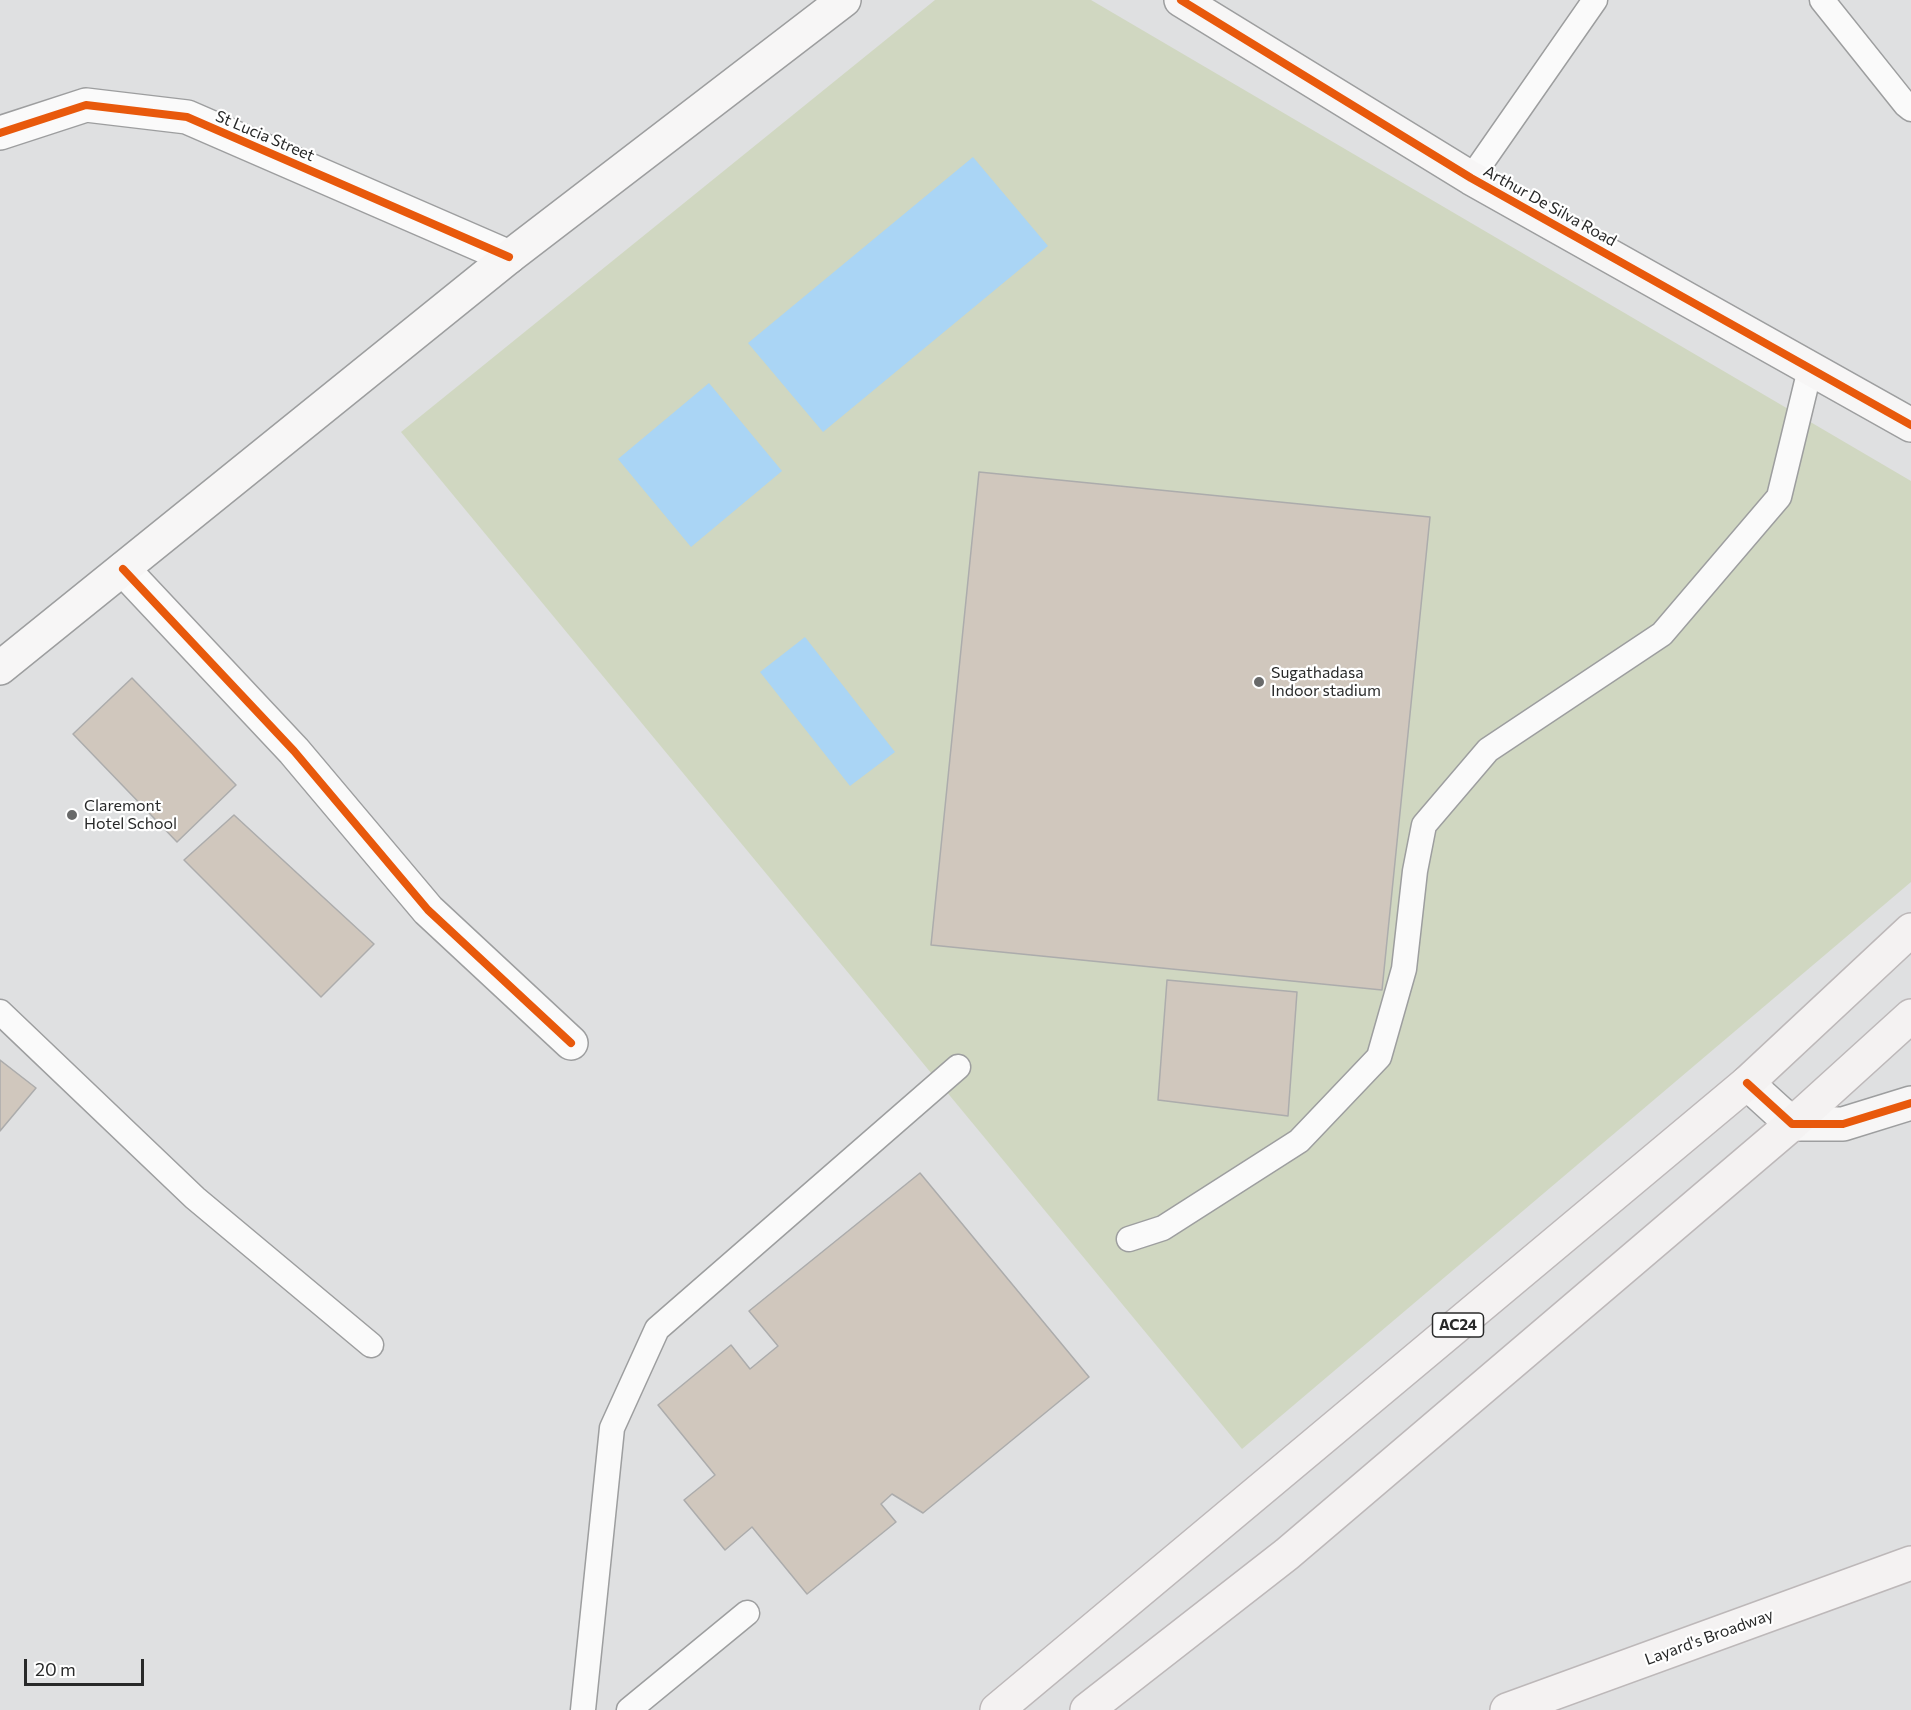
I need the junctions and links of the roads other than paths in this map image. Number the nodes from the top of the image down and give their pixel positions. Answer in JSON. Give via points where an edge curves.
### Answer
{"nodes":[{"id":1,"x":844,"y":0,"type":"edge"},
{"id":2,"x":1181,"y":0,"type":"edge"},
{"id":3,"x":1595,"y":0,"type":"edge"},
{"id":4,"x":1822,"y":0,"type":"edge"},
{"id":5,"x":1911,"y":109,"type":"edge"},
{"id":6,"x":0,"y":133,"type":"edge"},
{"id":7,"x":1472,"y":178,"type":"junction"},
{"id":8,"x":509,"y":257,"type":"junction"},
{"id":9,"x":1810,"y":369,"type":"junction"},
{"id":10,"x":1911,"y":425,"type":"edge"},
{"id":11,"x":123,"y":569,"type":"junction"},
{"id":12,"x":0,"y":668,"type":"edge"},
{"id":13,"x":1911,"y":930,"type":"edge"},
{"id":14,"x":0,"y":1012,"type":"edge"},
{"id":15,"x":1911,"y":1016,"type":"edge"},
{"id":16,"x":571,"y":1043,"type":"dead end"},
{"id":17,"x":958,"y":1067,"type":"dead end"},
{"id":18,"x":1747,"y":1083,"type":"junction"},
{"id":19,"x":1911,"y":1103,"type":"edge"},
{"id":20,"x":1792,"y":1124,"type":"junction"},
{"id":21,"x":1130,"y":1239,"type":"dead end"},
{"id":22,"x":371,"y":1345,"type":"dead end"},
{"id":23,"x":1911,"y":1563,"type":"edge"},
{"id":24,"x":747,"y":1613,"type":"dead end"},
{"id":25,"x":583,"y":1710,"type":"edge"},
{"id":26,"x":629,"y":1710,"type":"edge"},
{"id":27,"x":997,"y":1710,"type":"edge"},
{"id":28,"x":1087,"y":1710,"type":"edge"},
{"id":29,"x":1507,"y":1710,"type":"edge"}],
"edges":[{"from":1,"to":8,"type":"main road"},
{"from":2,"to":7,"type":"main road","name":"Arthur De Silva Road"},
{"from":3,"to":7,"type":"lane"},
{"from":4,"to":5,"type":"lane"},
{"from":6,"to":8,"type":"street","name":"St Lucia Street","via":[[86,105],[187,117]]},
{"from":7,"to":9,"type":"main road","name":"Arthur De Silva Road"},
{"from":8,"to":11,"type":"main road"},
{"from":9,"to":10,"type":"main road","name":"Arthur De Silva Road"},
{"from":9,"to":21,"type":"lane","via":[[1779,498],[1662,634],[1488,750],[1424,825],[1404,969],[1379,1057],[1299,1141],[1163,1228]]},
{"from":11,"to":12,"type":"main road"},
{"from":11,"to":16,"type":"street","via":[[294,751],[428,910]]},
{"from":13,"to":18,"type":"main road","number":"AC24"},
{"from":14,"to":22,"type":"lane","via":[[195,1198]]},
{"from":15,"to":20,"type":"main road"},
{"from":17,"to":25,"type":"lane","via":[[657,1329],[612,1428]]},
{"from":18,"to":20,"type":"main road"},
{"from":18,"to":27,"type":"main road","number":"AC24"},
{"from":19,"to":20,"type":"main road","via":[[1843,1124]]},
{"from":20,"to":28,"type":"main road","via":[[1287,1554]]},
{"from":23,"to":29,"type":"main road","name":"Layard's Broadway"},
{"from":24,"to":26,"type":"lane"}]}
